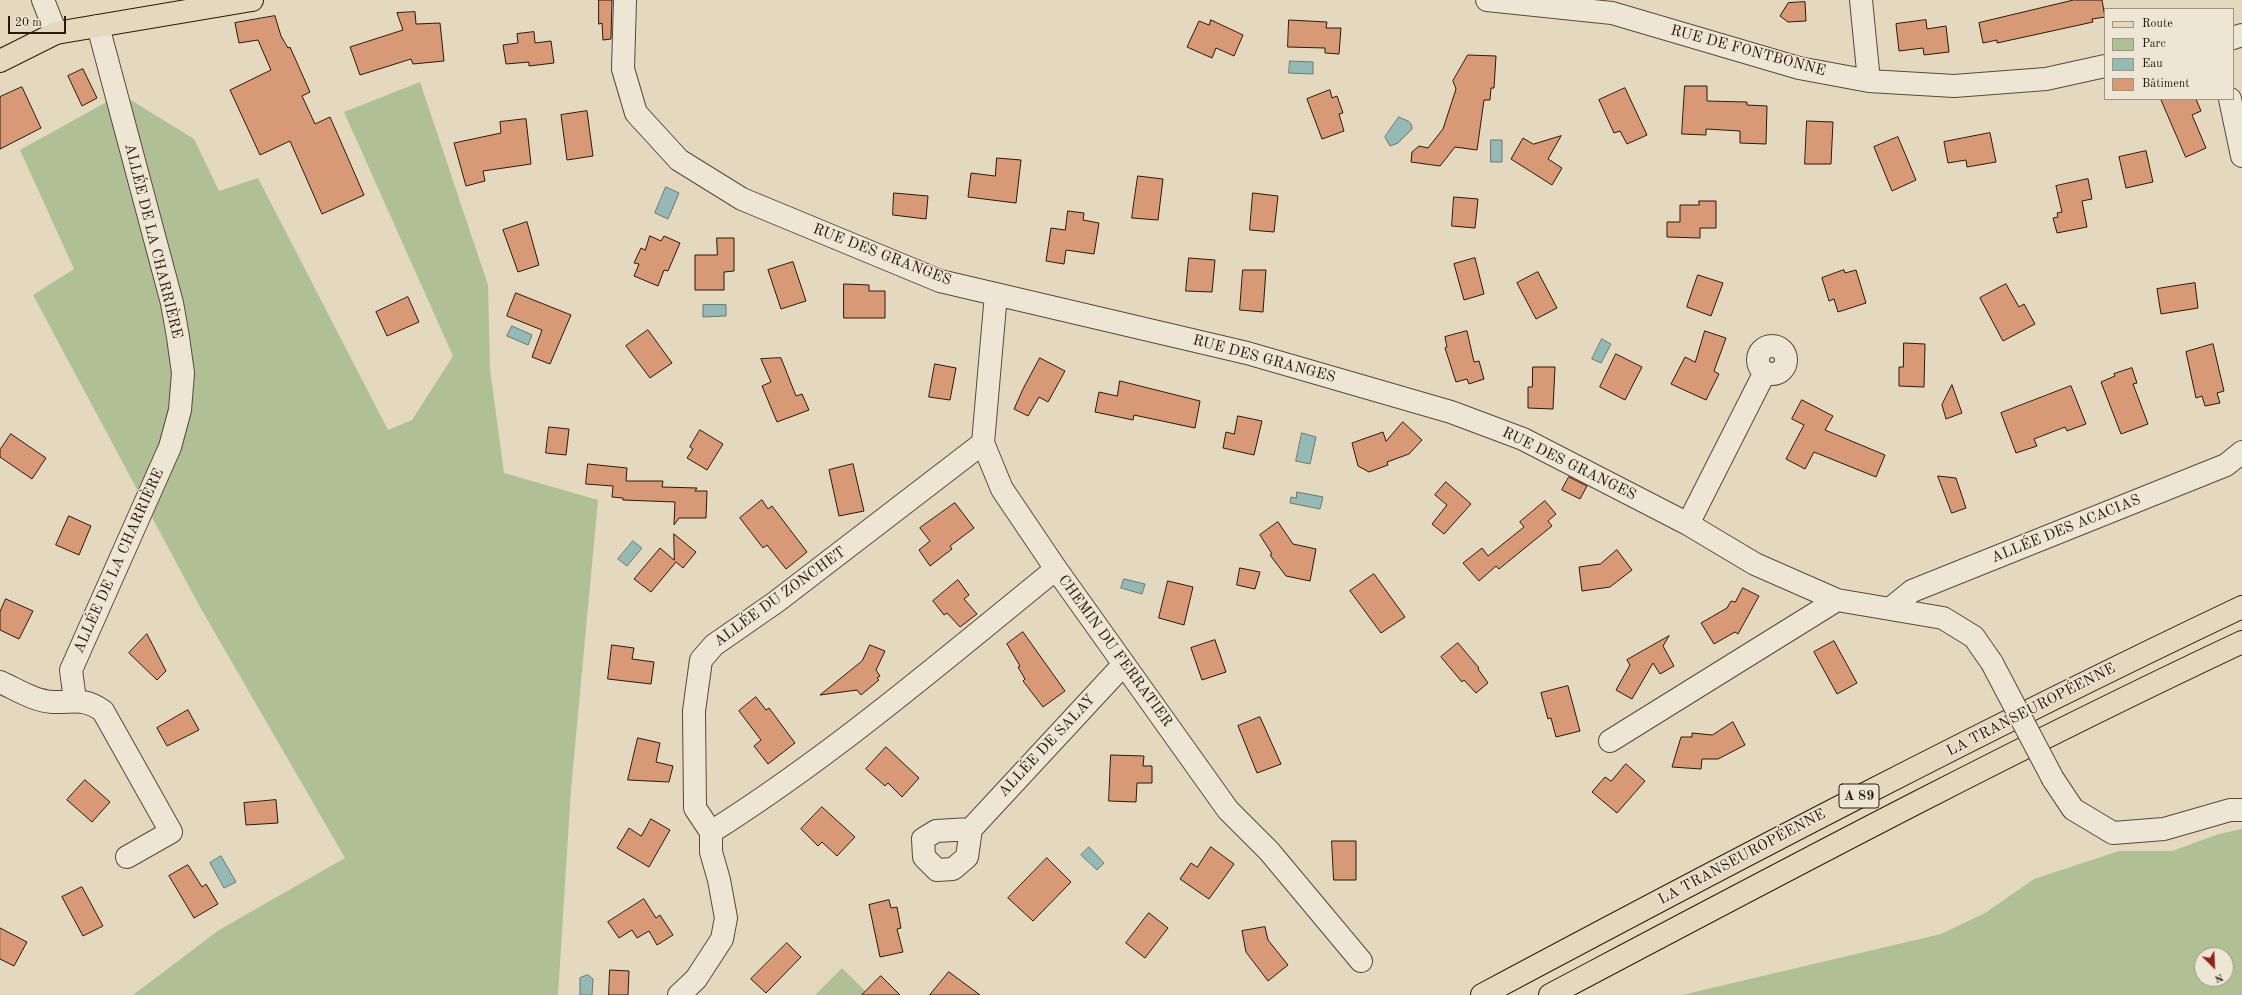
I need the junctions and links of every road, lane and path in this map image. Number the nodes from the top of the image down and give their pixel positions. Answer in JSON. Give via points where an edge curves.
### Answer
{"nodes":[{"id":1,"x":43,"y":0,"type":"edge"},
{"id":2,"x":252,"y":0,"type":"edge"},
{"id":3,"x":625,"y":0,"type":"edge"},
{"id":4,"x":1487,"y":0,"type":"edge"},
{"id":5,"x":1861,"y":0,"type":"edge"},
{"id":6,"x":98,"y":26,"type":"junction"},
{"id":7,"x":56,"y":33,"type":"junction"},
{"id":8,"x":0,"y":61,"type":"edge"},
{"id":9,"x":2104,"y":66,"type":"edge"},
{"id":10,"x":1869,"y":81,"type":"junction"},
{"id":11,"x":2230,"y":100,"type":"edge"},
{"id":12,"x":2242,"y":156,"type":"edge"},
{"id":13,"x":996,"y":294,"type":"junction"},
{"id":14,"x":1765,"y":372,"type":"dead end"},
{"id":15,"x":983,"y":443,"type":"junction"},
{"id":16,"x":2242,"y":452,"type":"edge"},
{"id":17,"x":1688,"y":524,"type":"junction"},
{"id":18,"x":1056,"y":569,"type":"junction"},
{"id":19,"x":1837,"y":600,"type":"junction"},
{"id":20,"x":2242,"y":607,"type":"edge"},
{"id":21,"x":1891,"y":608,"type":"junction"},
{"id":22,"x":2242,"y":642,"type":"edge"},
{"id":23,"x":1124,"y":664,"type":"junction"},
{"id":24,"x":0,"y":682,"type":"edge"},
{"id":25,"x":75,"y":700,"type":"junction"},
{"id":26,"x":1610,"y":741,"type":"dead end"},
{"id":27,"x":2242,"y":810,"type":"edge"},
{"id":28,"x":971,"y":829,"type":"dead end"},
{"id":29,"x":711,"y":832,"type":"junction"},
{"id":30,"x":127,"y":857,"type":"dead end"},
{"id":31,"x":1361,"y":961,"type":"dead end"},
{"id":32,"x":680,"y":995,"type":"edge"},
{"id":33,"x":1482,"y":995,"type":"edge"},
{"id":34,"x":1550,"y":995,"type":"edge"}],
"edges":[{"from":1,"to":7,"type":"street"},
{"from":2,"to":6,"type":"main road"},
{"from":3,"to":13,"type":"street","name":"RUE DES GRANGES","via":[[623,70],[636,113],[679,160],[742,199],[940,281]]},
{"from":4,"to":10,"type":"street","name":"RUE DE FONTBONNE","via":[[1612,13],[1799,68]]},
{"from":5,"to":10,"type":"street"},
{"from":6,"to":7,"type":"main road"},
{"from":6,"to":25,"type":"street","name":"ALLÉE DE LA CHARRIÈRE","via":[[172,303],[182,373],[180,410],[170,447],[71,670]]},
{"from":7,"to":8,"type":"main road"},
{"from":9,"to":10,"type":"street","name":"RUE DE FONTBONNE","via":[[2046,79],[1954,86]]},
{"from":11,"to":12,"type":"street"},
{"from":13,"to":15,"type":"street","name":"CHEMIN DU FERRATIER"},
{"from":13,"to":17,"type":"street","name":"RUE DES GRANGES","via":[[1247,353],[1451,412],[1522,439]]},
{"from":14,"to":17,"type":"street"},
{"from":15,"to":18,"type":"street","name":"CHEMIN DU FERRATIER","via":[[1002,489]]},
{"from":15,"to":29,"type":"street","name":"ALLÉE DU ZONCHET","via":[[776,602],[714,645],[701,660],[694,711],[695,808]]},
{"from":16,"to":21,"type":"street","name":"ALLÉE DES ACACIAS","via":[[2226,465],[1912,592]]},
{"from":17,"to":19,"type":"street","name":"RUE DES GRANGES","via":[[1755,564]]},
{"from":18,"to":23,"type":"street","name":"CHEMIN DU FERRATIER"},
{"from":18,"to":29,"type":"street","via":[[902,694],[764,798]]},
{"from":19,"to":21,"type":"street","name":"RUE DES GRANGES"},
{"from":19,"to":26,"type":"street"},
{"from":20,"to":33,"type":"main road","name":"LA TRANSEUROPÉENNE","number":"A 89","via":[[2081,683],[1774,839]]},
{"from":21,"to":27,"type":"street","name":"RUE DES GRANGES","bridge":true,"via":[[1943,618],[1974,637],[1992,663],[2054,779],[2073,809],[2113,832],[2164,829],[2230,810]]},
{"from":22,"to":34,"type":"main road","name":"LA TRANSEUROPÉENNE","number":"A 89","via":[[2098,709]]},
{"from":23,"to":28,"type":"street","name":"ALLÉE DE SALAY"},
{"from":23,"to":31,"type":"street","name":"CHEMIN DU FERRATIER","via":[[1228,810],[1270,852]]},
{"from":24,"to":25,"type":"street","via":[[32,697],[52,702]]},
{"from":25,"to":30,"type":"street","via":[[91,703],[103,711],[171,832]]},
{"from":29,"to":32,"type":"street","via":[[711,852],[726,918],[722,939],[696,979]]}]}
